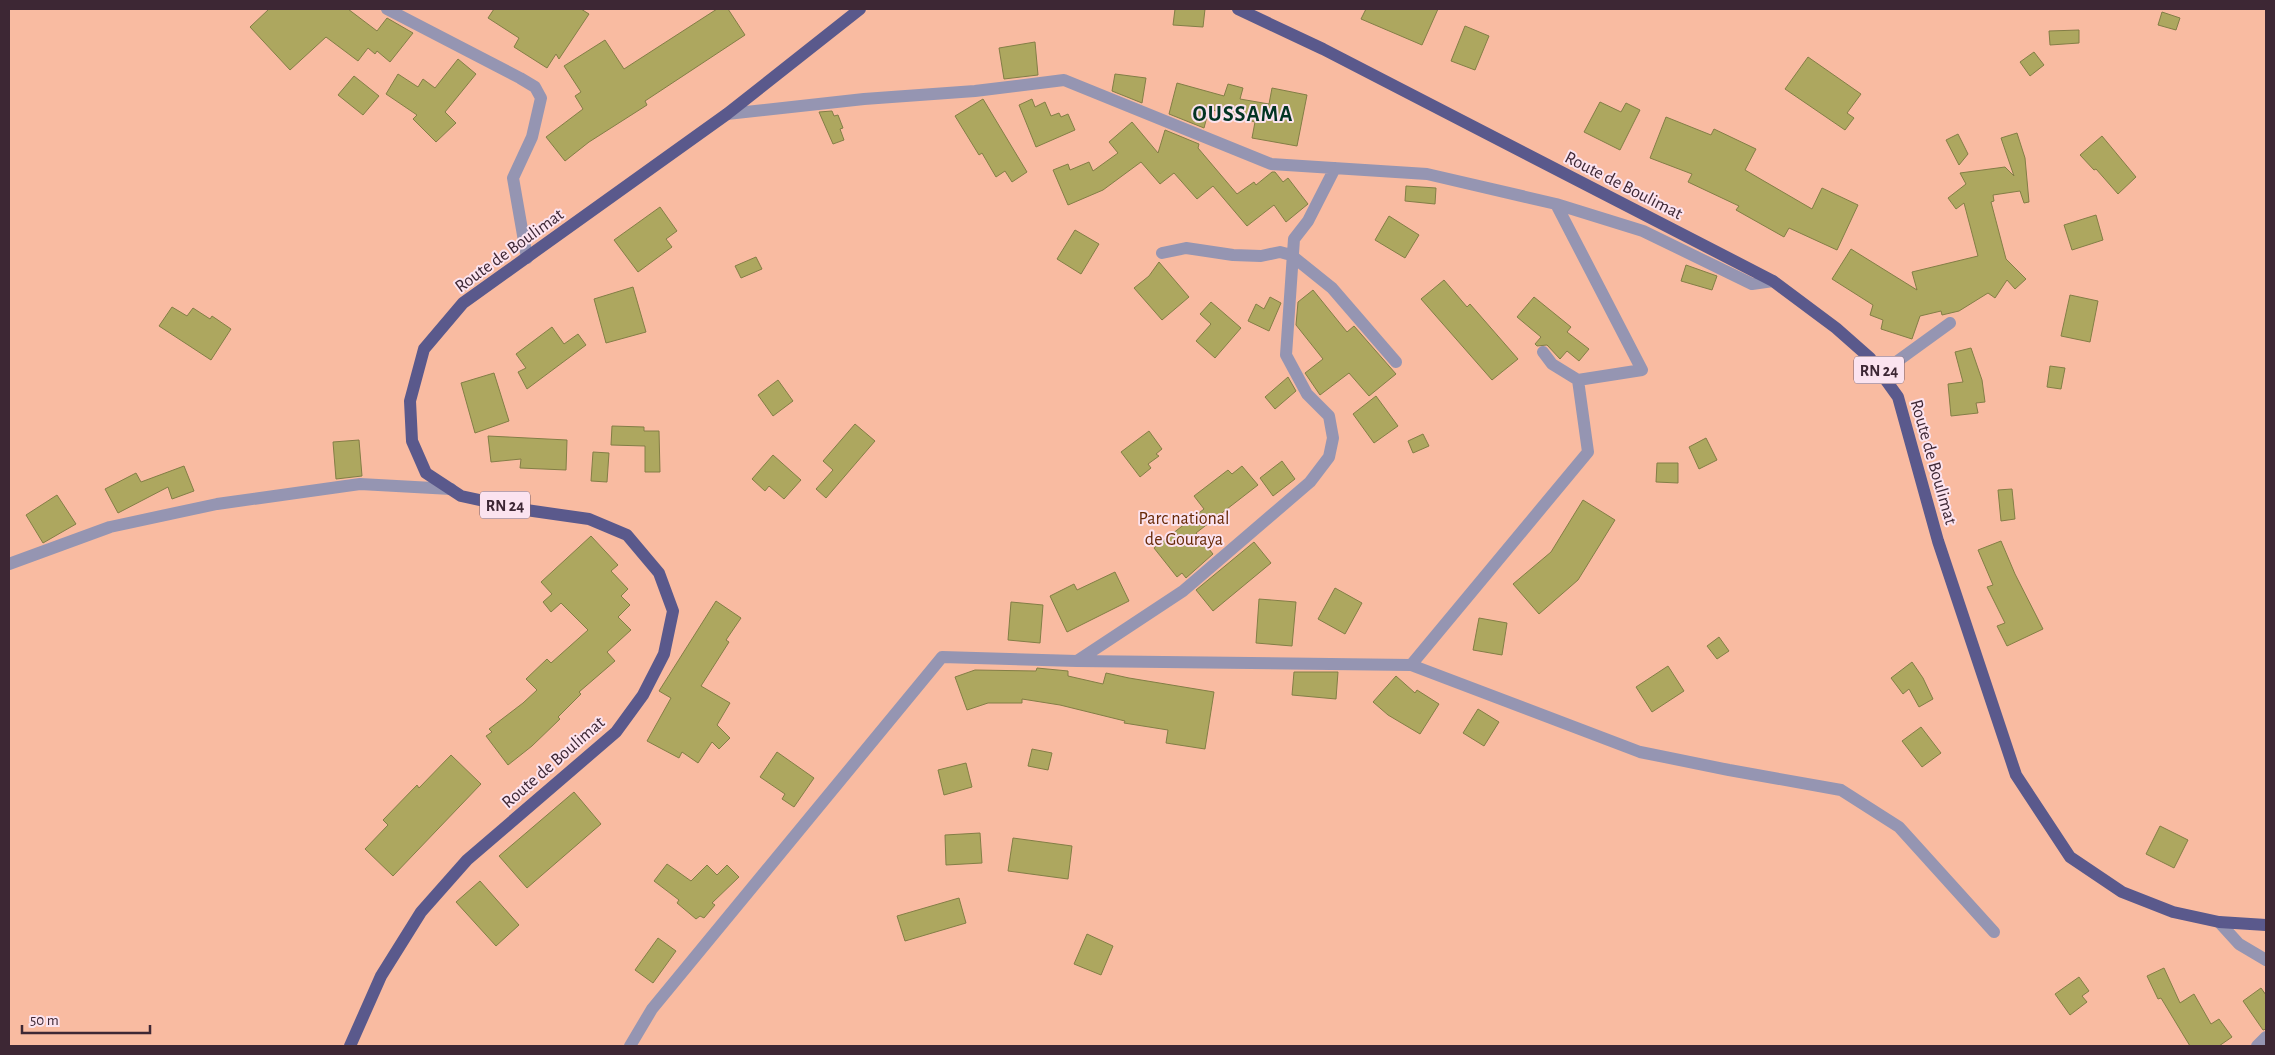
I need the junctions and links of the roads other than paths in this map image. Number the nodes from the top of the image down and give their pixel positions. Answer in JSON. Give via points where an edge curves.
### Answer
{"nodes":[{"id":1,"x":387,"y":9,"type":"edge"},
{"id":2,"x":860,"y":9,"type":"edge"},
{"id":3,"x":1238,"y":9,"type":"edge"},
{"id":4,"x":727,"y":114,"type":"junction"},
{"id":5,"x":1335,"y":168,"type":"junction"},
{"id":6,"x":1556,"y":204,"type":"junction"},
{"id":7,"x":1162,"y":253,"type":"dead end"},
{"id":8,"x":1291,"y":255,"type":"junction"},
{"id":9,"x":527,"y":258,"type":"junction"},
{"id":10,"x":1773,"y":281,"type":"junction"},
{"id":11,"x":1950,"y":323,"type":"dead end"},
{"id":12,"x":1543,"y":352,"type":"dead end"},
{"id":13,"x":1396,"y":362,"type":"dead end"},
{"id":14,"x":1881,"y":373,"type":"junction"},
{"id":15,"x":1578,"y":380,"type":"junction"},
{"id":16,"x":451,"y":489,"type":"junction"},
{"id":17,"x":9,"y":564,"type":"edge"},
{"id":18,"x":1077,"y":661,"type":"junction"},
{"id":19,"x":1410,"y":664,"type":"junction"},
{"id":20,"x":2219,"y":922,"type":"junction"},
{"id":21,"x":2266,"y":924,"type":"edge"},
{"id":22,"x":1994,"y":932,"type":"dead end"},
{"id":23,"x":2266,"y":960,"type":"edge"},
{"id":24,"x":2266,"y":1037,"type":"edge"},
{"id":25,"x":350,"y":1046,"type":"edge"},
{"id":26,"x":630,"y":1046,"type":"edge"},
{"id":27,"x":2257,"y":1046,"type":"edge"}],
"edges":[{"from":1,"to":9,"type":"street","via":[[535,87],[541,98],[532,137],[513,178]]},
{"from":2,"to":4,"type":"main road","name":"Route de Boulimat","number":"RN 24"},
{"from":3,"to":10,"type":"main road","name":"Route de Boulimat","number":"RN 24","via":[[1323,49]]},
{"from":4,"to":5,"type":"street","via":[[1064,80],[1271,164]]},
{"from":4,"to":9,"type":"main road","name":"Route de Boulimat","number":"RN 24"},
{"from":5,"to":6,"type":"street","via":[[1427,174]]},
{"from":5,"to":8,"type":"street","via":[[1308,221],[1294,239]]},
{"from":6,"to":10,"type":"street","via":[[1643,231],[1752,284]]},
{"from":6,"to":15,"type":"street","via":[[1642,370]]},
{"from":7,"to":8,"type":"street","via":[[1186,248],[1233,255],[1261,256],[1280,252]]},
{"from":8,"to":13,"type":"street","via":[[1332,288]]},
{"from":8,"to":18,"type":"street","via":[[1286,355],[1308,394],[1328,416],[1333,438],[1328,457],[1310,482],[1183,591]]},
{"from":9,"to":16,"type":"main road","name":"Route de Boulimat","number":"RN 24","via":[[464,303],[424,349],[410,400],[412,441],[426,473]]},
{"from":10,"to":14,"type":"main road","name":"Route de Boulimat","number":"RN 24","via":[[1836,328],[1870,358]]},
{"from":11,"to":14,"type":"street"},
{"from":12,"to":15,"type":"street","via":[[1552,364]]},
{"from":14,"to":20,"type":"main road","name":"Route de Boulimat","number":"RN 24","via":[[1898,397],[1938,541],[2016,775],[2070,856],[2122,892],[2173,912]]},
{"from":15,"to":19,"type":"street","via":[[1588,452]]},
{"from":16,"to":17,"type":"street","via":[[360,484],[217,504],[110,527]]},
{"from":16,"to":25,"type":"main road","name":"Route de Boulimat","number":"RN 24","via":[[461,496],[590,519],[626,535],[659,573],[673,611],[664,654],[643,695],[616,732],[467,860],[421,912],[381,976]]},
{"from":18,"to":19,"type":"street"},
{"from":18,"to":26,"type":"street","via":[[942,657],[652,1009]]},
{"from":19,"to":22,"type":"street","via":[[1640,752],[1841,790],[1899,827]]},
{"from":20,"to":21,"type":"main road","name":"Route de Boulimat","number":"RN 24"},
{"from":20,"to":23,"type":"street","via":[[2239,944]]},
{"from":24,"to":27,"type":"street"}]}
